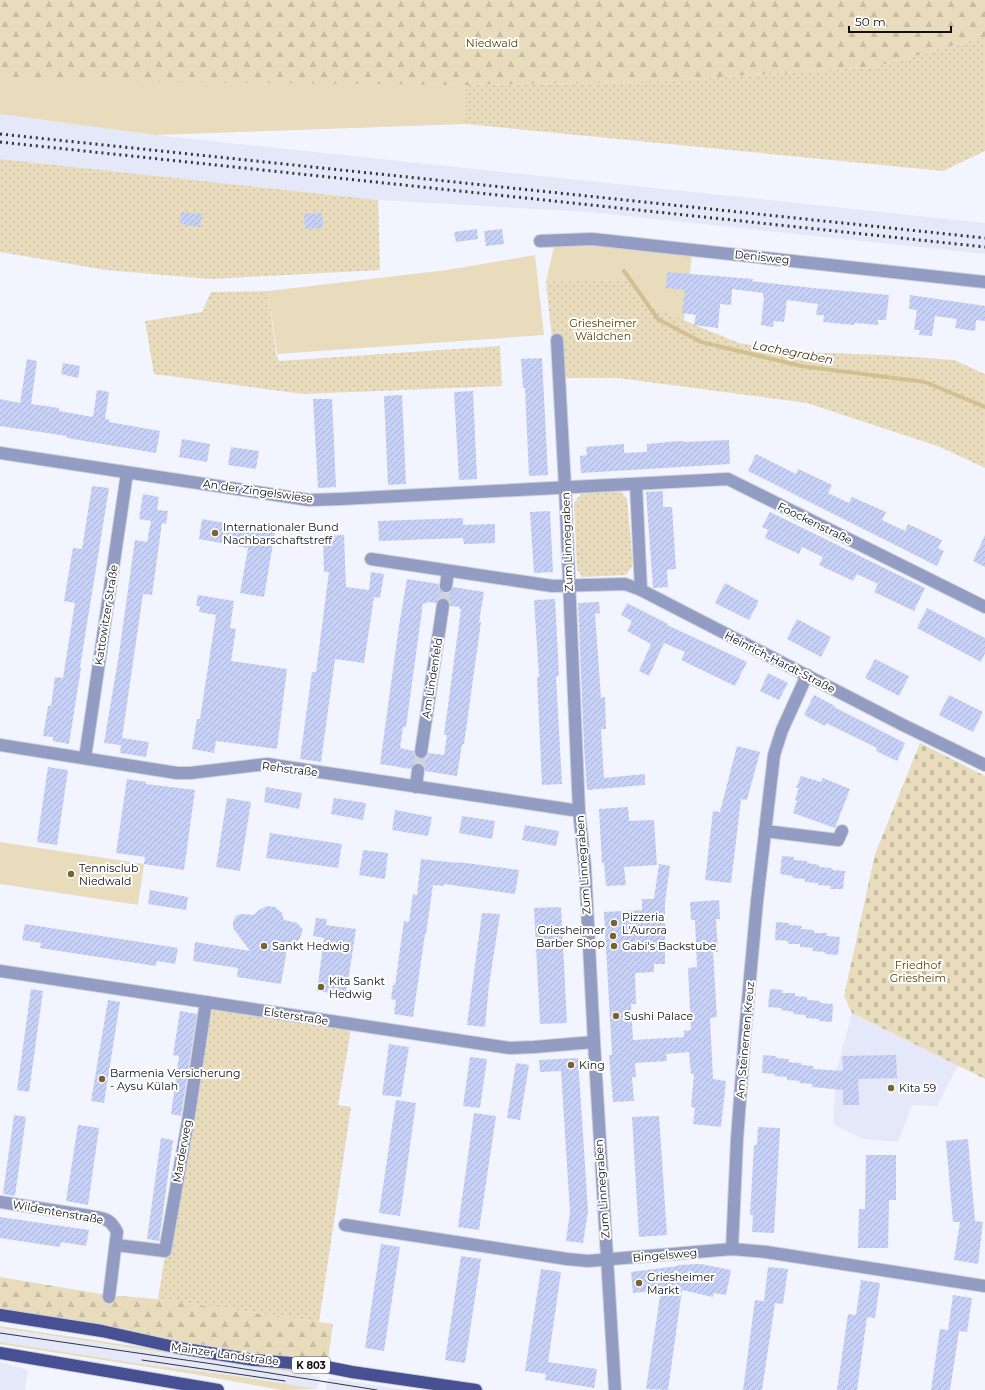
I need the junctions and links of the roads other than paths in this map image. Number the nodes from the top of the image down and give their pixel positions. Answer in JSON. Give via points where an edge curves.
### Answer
{"nodes":[{"id":1,"x":540,"y":241,"type":"dead end"},
{"id":2,"x":985,"y":282,"type":"edge"},
{"id":3,"x":557,"y":340,"type":"dead end"},
{"id":4,"x":0,"y":453,"type":"edge"},
{"id":5,"x":128,"y":473,"type":"junction"},
{"id":6,"x":636,"y":484,"type":"junction"},
{"id":7,"x":565,"y":487,"type":"junction"},
{"id":8,"x":371,"y":559,"type":"dead end"},
{"id":9,"x":448,"y":571,"type":"junction"},
{"id":10,"x":446,"y":586,"type":"tunnel mouth"},
{"id":11,"x":569,"y":586,"type":"junction"},
{"id":12,"x":641,"y":590,"type":"junction"},
{"id":13,"x":443,"y":605,"type":"tunnel mouth"},
{"id":14,"x":985,"y":607,"type":"edge"},
{"id":15,"x":807,"y":675,"type":"junction"},
{"id":16,"x":0,"y":745,"type":"edge"},
{"id":17,"x":421,"y":752,"type":"tunnel mouth"},
{"id":18,"x":85,"y":758,"type":"junction"},
{"id":19,"x":985,"y":765,"type":"edge"},
{"id":20,"x":418,"y":770,"type":"tunnel mouth"},
{"id":21,"x":416,"y":787,"type":"junction"},
{"id":22,"x":579,"y":811,"type":"junction"},
{"id":23,"x":765,"y":831,"type":"junction"},
{"id":24,"x":842,"y":831,"type":"dead end"},
{"id":25,"x":0,"y":971,"type":"edge"},
{"id":26,"x":206,"y":1002,"type":"junction"},
{"id":27,"x":594,"y":1042,"type":"junction"},
{"id":28,"x":0,"y":1202,"type":"edge"},
{"id":29,"x":345,"y":1225,"type":"dead end"},
{"id":30,"x":116,"y":1245,"type":"junction"},
{"id":31,"x":732,"y":1249,"type":"junction"},
{"id":32,"x":607,"y":1260,"type":"junction"},
{"id":33,"x":985,"y":1286,"type":"edge"},
{"id":34,"x":109,"y":1298,"type":"dead end"},
{"id":35,"x":0,"y":1315,"type":"edge"},
{"id":36,"x":0,"y":1353,"type":"edge"},
{"id":37,"x":218,"y":1390,"type":"edge"},
{"id":38,"x":476,"y":1390,"type":"edge"},
{"id":39,"x":614,"y":1390,"type":"edge"}],
"edges":[{"from":1,"to":2,"type":"street","name":"Denisweg","via":[[600,240]]},
{"from":3,"to":7,"type":"street","name":"Zum Linnegraben"},
{"from":4,"to":5,"type":"street","name":"An der Zingelswiese"},
{"from":5,"to":7,"type":"street","name":"An der Zingelswiese","via":[[309,500]]},
{"from":5,"to":18,"type":"street","name":"Kattowitzer Straße"},
{"from":6,"to":7,"type":"street","name":"Foockenstraße"},
{"from":6,"to":12,"type":"street"},
{"from":6,"to":14,"type":"street","name":"Foockenstraße","via":[[728,479]]},
{"from":7,"to":11,"type":"street","name":"Zum Linnegraben"},
{"from":8,"to":9,"type":"street"},
{"from":9,"to":10,"type":"street"},
{"from":9,"to":11,"type":"street","via":[[552,586]]},
{"from":11,"to":12,"type":"street","name":"Heinrich-Hardt-Straße","via":[[625,584]]},
{"from":11,"to":22,"type":"street","name":"Zum Linnegraben"},
{"from":12,"to":15,"type":"street","name":"Heinrich-Hardt-Straße"},
{"from":13,"to":17,"type":"street","name":"Am Lindenfeld"},
{"from":15,"to":19,"type":"street","name":"Heinrich-Hardt-Straße","via":[[903,726]]},
{"from":15,"to":23,"type":"street","name":"Am Steinernen Kreuz","via":[[782,730],[774,755]]},
{"from":16,"to":18,"type":"street","name":"Rehstraße"},
{"from":18,"to":21,"type":"street","name":"Rehstraße","via":[[177,773],[267,764]]},
{"from":20,"to":21,"type":"street"},
{"from":21,"to":22,"type":"street","name":"Rehstraße"},
{"from":22,"to":27,"type":"street","name":"Zum Linnegraben"},
{"from":23,"to":24,"type":"street","via":[[838,840]]},
{"from":23,"to":31,"type":"street","name":"Am Steinernen Kreuz","via":[[744,1033]]},
{"from":25,"to":26,"type":"street","name":"Elsterstraße"},
{"from":26,"to":27,"type":"street","name":"Elsterstraße","via":[[510,1048]]},
{"from":26,"to":30,"type":"street","name":"Marderweg","via":[[165,1251]]},
{"from":27,"to":32,"type":"street","name":"Zum Linnegraben"},
{"from":28,"to":30,"type":"street","name":"Wildentenstraße","via":[[105,1219],[113,1223],[117,1232]]},
{"from":29,"to":32,"type":"street","name":"Bingelsweg","via":[[567,1259]]},
{"from":30,"to":34,"type":"street","name":"Wildentenstraße"},
{"from":31,"to":32,"type":"street","name":"Bingelsweg"},
{"from":31,"to":33,"type":"street","name":"Bingelsweg"},
{"from":32,"to":39,"type":"street","name":"Zum Linnegraben"},
{"from":35,"to":38,"type":"main road","name":"Mainzer Landstraße","number":"K 803","via":[[102,1331],[254,1360],[317,1365]]},
{"from":36,"to":37,"type":"main road"}]}
